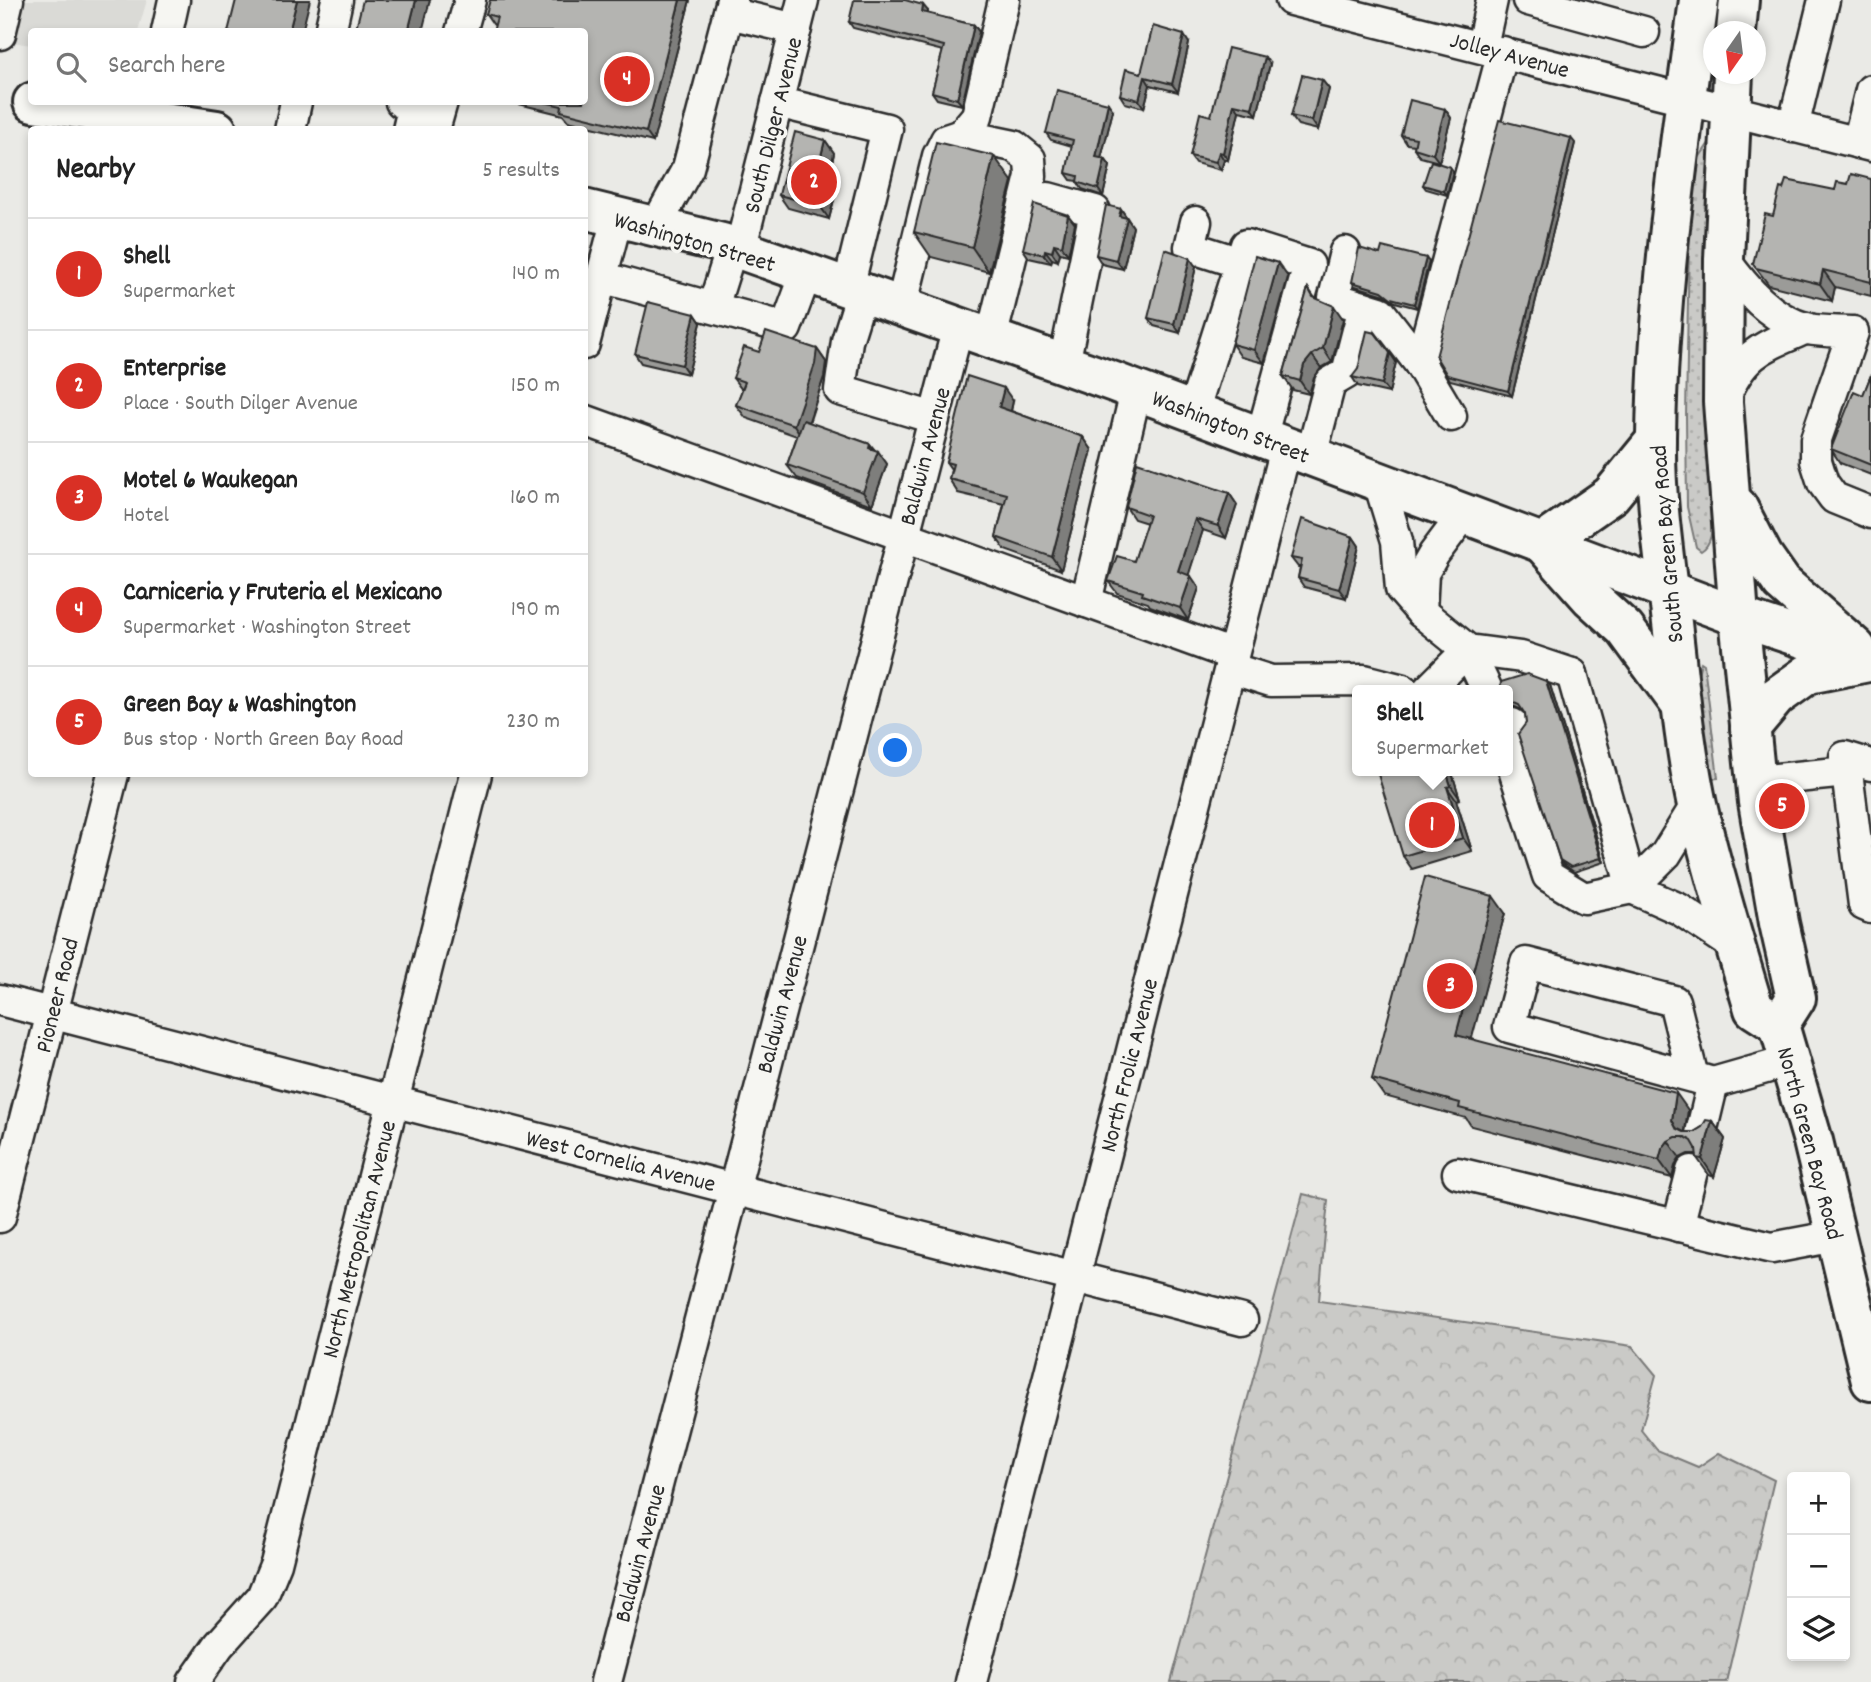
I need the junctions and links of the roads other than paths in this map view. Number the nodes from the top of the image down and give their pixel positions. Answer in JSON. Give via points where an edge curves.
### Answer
{"nodes":[{"id":1,"x":8,"y":0,"type":"edge"},
{"id":2,"x":174,"y":0,"type":"edge"},
{"id":3,"x":337,"y":0,"type":"edge"},
{"id":4,"x":470,"y":0,"type":"edge"},
{"id":5,"x":803,"y":0,"type":"edge"},
{"id":6,"x":1004,"y":0,"type":"edge"},
{"id":7,"x":1291,"y":0,"type":"edge"},
{"id":8,"x":1492,"y":0,"type":"edge"},
{"id":9,"x":1528,"y":0,"type":"edge"},
{"id":10,"x":1699,"y":0,"type":"edge"},
{"id":11,"x":1739,"y":0,"type":"edge"},
{"id":12,"x":1824,"y":0,"type":"edge"},
{"id":13,"x":731,"y":7,"type":"edge"},
{"id":14,"x":1737,"y":21,"type":"edge"},
{"id":15,"x":167,"y":28,"type":"edge"},
{"id":16,"x":331,"y":28,"type":"edge"},
{"id":17,"x":462,"y":28,"type":"edge"},
{"id":18,"x":796,"y":29,"type":"junction"},
{"id":19,"x":1644,"y":32,"type":"dead end"},
{"id":20,"x":0,"y":34,"type":"edge"},
{"id":21,"x":1492,"y":49,"type":"junction"},
{"id":22,"x":1731,"y":84,"type":"edge"},
{"id":23,"x":1871,"y":90,"type":"edge"},
{"id":24,"x":0,"y":96,"type":"edge"},
{"id":25,"x":28,"y":100,"type":"edge"},
{"id":26,"x":1686,"y":100,"type":"junction"},
{"id":27,"x":777,"y":102,"type":"junction"},
{"id":28,"x":62,"y":105,"type":"edge"},
{"id":29,"x":295,"y":105,"type":"edge"},
{"id":30,"x":414,"y":105,"type":"edge"},
{"id":31,"x":441,"y":105,"type":"edge"},
{"id":32,"x":1729,"y":111,"type":"junction"},
{"id":33,"x":146,"y":116,"type":"edge"},
{"id":34,"x":197,"y":126,"type":"edge"},
{"id":35,"x":291,"y":126,"type":"edge"},
{"id":36,"x":409,"y":126,"type":"edge"},
{"id":37,"x":435,"y":126,"type":"edge"},
{"id":38,"x":1793,"y":127,"type":"junction"},
{"id":39,"x":961,"y":135,"type":"junction"},
{"id":40,"x":1864,"y":144,"type":"edge"},
{"id":41,"x":1048,"y":198,"type":"dead end"},
{"id":42,"x":601,"y":213,"type":"edge"},
{"id":43,"x":1196,"y":222,"type":"dead end"},
{"id":44,"x":655,"y":227,"type":"junction"},
{"id":45,"x":736,"y":249,"type":"junction"},
{"id":46,"x":1345,"y":252,"type":"dead end"},
{"id":47,"x":1724,"y":259,"type":"junction"},
{"id":48,"x":1240,"y":263,"type":"junction"},
{"id":49,"x":806,"y":274,"type":"junction"},
{"id":50,"x":601,"y":277,"type":"junction"},
{"id":51,"x":855,"y":291,"type":"junction"},
{"id":52,"x":713,"y":307,"type":"junction"},
{"id":53,"x":901,"y":307,"type":"junction"},
{"id":54,"x":1364,"y":307,"type":"junction"},
{"id":55,"x":588,"y":328,"type":"edge"},
{"id":56,"x":1807,"y":328,"type":"junction"},
{"id":57,"x":1862,"y":329,"type":"edge"},
{"id":58,"x":974,"y":333,"type":"junction"},
{"id":59,"x":1064,"y":364,"type":"junction"},
{"id":60,"x":1420,"y":364,"type":"junction"},
{"id":61,"x":1136,"y":391,"type":"junction"},
{"id":62,"x":1723,"y":402,"type":"junction"},
{"id":63,"x":1193,"y":412,"type":"junction"},
{"id":64,"x":1451,"y":416,"type":"dead end"},
{"id":65,"x":934,"y":418,"type":"junction"},
{"id":66,"x":588,"y":421,"type":"edge"},
{"id":67,"x":1656,"y":440,"type":"junction"},
{"id":68,"x":1286,"y":447,"type":"junction"},
{"id":69,"x":1379,"y":482,"type":"junction"},
{"id":70,"x":1729,"y":487,"type":"junction"},
{"id":71,"x":1871,"y":513,"type":"edge"},
{"id":72,"x":1464,"y":514,"type":"junction"},
{"id":73,"x":903,"y":536,"type":"junction"},
{"id":74,"x":1542,"y":543,"type":"junction"},
{"id":75,"x":1668,"y":590,"type":"junction"},
{"id":76,"x":1086,"y":602,"type":"junction"},
{"id":77,"x":1421,"y":612,"type":"junction"},
{"id":78,"x":1739,"y":617,"type":"junction"},
{"id":79,"x":1468,"y":650,"type":"junction"},
{"id":80,"x":1231,"y":661,"type":"junction"},
{"id":81,"x":1871,"y":661,"type":"edge"},
{"id":82,"x":1384,"y":685,"type":"edge"},
{"id":83,"x":1434,"y":685,"type":"edge"},
{"id":84,"x":1485,"y":685,"type":"edge"},
{"id":85,"x":1682,"y":706,"type":"junction"},
{"id":86,"x":1750,"y":728,"type":"junction"},
{"id":87,"x":1513,"y":745,"type":"edge"},
{"id":88,"x":1865,"y":765,"type":"edge"},
{"id":89,"x":112,"y":777,"type":"edge"},
{"id":90,"x":475,"y":777,"type":"edge"},
{"id":91,"x":1756,"y":781,"type":"junction"},
{"id":92,"x":1697,"y":804,"type":"junction"},
{"id":93,"x":1632,"y":888,"type":"junction"},
{"id":94,"x":1871,"y":908,"type":"edge"},
{"id":95,"x":1736,"y":947,"type":"junction"},
{"id":96,"x":0,"y":1000,"type":"edge"},
{"id":97,"x":51,"y":1014,"type":"junction"},
{"id":98,"x":1779,"y":1024,"type":"junction"},
{"id":99,"x":1790,"y":1061,"type":"junction"},
{"id":100,"x":1703,"y":1080,"type":"junction"},
{"id":101,"x":393,"y":1101,"type":"junction"},
{"id":102,"x":1701,"y":1133,"type":"edge"},
{"id":103,"x":1692,"y":1171,"type":"edge"},
{"id":104,"x":1458,"y":1173,"type":"dead end"},
{"id":105,"x":733,"y":1189,"type":"junction"},
{"id":106,"x":0,"y":1217,"type":"edge"},
{"id":107,"x":1678,"y":1226,"type":"junction"},
{"id":108,"x":1836,"y":1236,"type":"junction"},
{"id":109,"x":1074,"y":1277,"type":"junction"},
{"id":110,"x":1242,"y":1320,"type":"dead end"},
{"id":111,"x":1871,"y":1381,"type":"edge"},
{"id":112,"x":192,"y":1682,"type":"edge"},
{"id":113,"x":606,"y":1682,"type":"edge"},
{"id":114,"x":971,"y":1682,"type":"edge"}],
"edges":[{"from":1,"to":20,"type":"street"},
{"from":2,"to":15,"type":"street"},
{"from":3,"to":16,"type":"street"},
{"from":4,"to":17,"type":"street"},
{"from":5,"to":18,"type":"street","name":"South Dilger Avenue"},
{"from":6,"to":39,"type":"street","via":[[976,117]]},
{"from":7,"to":21,"type":"street","name":"Jolley Avenue"},
{"from":8,"to":21,"type":"street"},
{"from":9,"to":19,"type":"street"},
{"from":10,"to":26,"type":"main road","name":"South Green Bay Road"},
{"from":11,"to":14,"type":"main road"},
{"from":12,"to":38,"type":"street"},
{"from":13,"to":18,"type":"street"},
{"from":13,"to":44,"type":"street","via":[[688,168]]},
{"from":18,"to":27,"type":"street","name":"South Dilger Avenue"},
{"from":21,"to":26,"type":"street","name":"Jolley Avenue"},
{"from":21,"to":60,"type":"street"},
{"from":22,"to":32,"type":"main road"},
{"from":23,"to":40,"type":"street"},
{"from":24,"to":25,"type":"main road"},
{"from":26,"to":32,"type":"street","name":"Jolley Avenue"},
{"from":26,"to":67,"type":"main road","name":"South Green Bay Road","via":[[1661,312]]},
{"from":27,"to":45,"type":"street","name":"South Dilger Avenue"},
{"from":27,"to":51,"type":"street","via":[[887,129]]},
{"from":28,"to":33,"type":"main road"},
{"from":29,"to":35,"type":"street"},
{"from":30,"to":36,"type":"street"},
{"from":31,"to":37,"type":"street"},
{"from":32,"to":38,"type":"street","name":"Jolley Avenue"},
{"from":32,"to":47,"type":"main road"},
{"from":33,"to":34,"type":"main road"},
{"from":38,"to":40,"type":"street","name":"Jolley Avenue"},
{"from":39,"to":53,"type":"street","via":[[946,140],[938,156]]},
{"from":39,"to":58,"type":"street","name":"Baldwin Avenue","via":[[1014,146],[1030,159],[1031,176]]},
{"from":41,"to":59,"type":"street","via":[[1095,211]]},
{"from":42,"to":44,"type":"main road","name":"Washington Street"},
{"from":42,"to":50,"type":"street"},
{"from":43,"to":48,"type":"street","via":[[1190,247]]},
{"from":44,"to":45,"type":"main road","name":"Washington Street"},
{"from":45,"to":49,"type":"main road","name":"Washington Street"},
{"from":45,"to":52,"type":"street","name":"South Dilger Avenue"},
{"from":46,"to":54,"type":"street","via":[[1334,298]]},
{"from":47,"to":56,"type":"street","via":[[1751,295],[1772,312]]},
{"from":47,"to":62,"type":"main road"},
{"from":48,"to":63,"type":"street"},
{"from":48,"to":68,"type":"street","via":[[1246,245],[1309,265]]},
{"from":49,"to":51,"type":"main road","name":"Washington Street"},
{"from":49,"to":52,"type":"street","via":[[786,328]]},
{"from":50,"to":52,"type":"street"},
{"from":50,"to":55,"type":"street"},
{"from":51,"to":53,"type":"main road","name":"Washington Street"},
{"from":51,"to":65,"type":"street","via":[[841,390]]},
{"from":53,"to":58,"type":"main road","name":"Washington Street"},
{"from":54,"to":60,"type":"street","via":[[1380,312]]},
{"from":54,"to":68,"type":"street","via":[[1347,373],[1329,383]]},
{"from":56,"to":57,"type":"street"},
{"from":56,"to":62,"type":"street","via":[[1750,356]]},
{"from":57,"to":71,"type":"street","via":[[1816,439],[1816,461],[1822,483],[1834,498]]},
{"from":58,"to":59,"type":"main road","name":"Washington Street"},
{"from":58,"to":65,"type":"street","name":"Baldwin Avenue"},
{"from":59,"to":61,"type":"main road","name":"Washington Street"},
{"from":60,"to":64,"type":"street"},
{"from":61,"to":63,"type":"main road","name":"Washington Street"},
{"from":61,"to":76,"type":"street"},
{"from":62,"to":70,"type":"main road"},
{"from":63,"to":68,"type":"main road","name":"Washington Street"},
{"from":65,"to":73,"type":"street","name":"Baldwin Avenue"},
{"from":66,"to":73,"type":"street"},
{"from":67,"to":74,"type":"main road","via":[[1611,495]]},
{"from":67,"to":75,"type":"main road","name":"South Green Bay Road","via":[[1658,511]]},
{"from":68,"to":69,"type":"main road","name":"Washington Street"},
{"from":68,"to":80,"type":"street","name":"North Frolic Avenue"},
{"from":69,"to":72,"type":"main road","name":"Washington Street"},
{"from":69,"to":77,"type":"street","via":[[1397,541],[1401,589]]},
{"from":70,"to":78,"type":"main road"},
{"from":70,"to":81,"type":"main road","via":[[1763,556],[1782,583]]},
{"from":72,"to":74,"type":"main road","name":"Washington Street"},
{"from":72,"to":77,"type":"street","via":[[1423,573]]},
{"from":73,"to":76,"type":"street"},
{"from":73,"to":105,"type":"street","name":"Baldwin Avenue"},
{"from":74,"to":75,"type":"main road","name":"Washington Street"},
{"from":74,"to":85,"type":"main road","via":[[1625,629]]},
{"from":75,"to":78,"type":"main road","name":"Washington Street"},
{"from":75,"to":85,"type":"main road","name":"South Green Bay Road"},
{"from":76,"to":80,"type":"street"},
{"from":77,"to":79,"type":"street"},
{"from":78,"to":81,"type":"main road","name":"Washington Street"},
{"from":78,"to":86,"type":"main road","name":"North Green Bay Road"},
{"from":79,"to":83,"type":"street"},
{"from":79,"to":84,"type":"street"},
{"from":79,"to":93,"type":"street","via":[[1521,657],[1560,678],[1613,857]]},
{"from":80,"to":82,"type":"street","via":[[1272,681],[1364,680]]},
{"from":80,"to":109,"type":"street","name":"North Frolic Avenue"},
{"from":81,"to":86,"type":"main road","via":[[1808,674],[1776,697]]},
{"from":85,"to":92,"type":"main road","name":"South Green Bay Road"},
{"from":86,"to":91,"type":"main road","name":"North Green Bay Road"},
{"from":87,"to":93,"type":"street","via":[[1553,875],[1584,898]]},
{"from":88,"to":91,"type":"street"},
{"from":88,"to":94,"type":"street","via":[[1864,905]]},
{"from":89,"to":97,"type":"street","name":"Pioneer Road"},
{"from":90,"to":101,"type":"street","name":"North Metropolitan Avenue"},
{"from":91,"to":98,"type":"main road","name":"North Green Bay Road","via":[[1796,998]]},
{"from":92,"to":93,"type":"street","via":[[1666,854]]},
{"from":92,"to":95,"type":"main road","name":"South Green Bay Road"},
{"from":93,"to":95,"type":"street","via":[[1679,909]]},
{"from":95,"to":98,"type":"main road","name":"South Green Bay Road","via":[[1754,1009]]},
{"from":96,"to":97,"type":"street","name":"West Cornelia Avenue"},
{"from":97,"to":101,"type":"street","name":"West Cornelia Avenue"},
{"from":97,"to":106,"type":"street","name":"Pioneer Road"},
{"from":98,"to":99,"type":"main road","name":"North Green Bay Road"},
{"from":99,"to":100,"type":"street"},
{"from":99,"to":108,"type":"main road","name":"North Green Bay Road"},
{"from":100,"to":100,"type":"street","via":[[1509,1027],[1526,963],[1674,1001]]},
{"from":100,"to":102,"type":"street"},
{"from":101,"to":105,"type":"street","name":"West Cornelia Avenue"},
{"from":101,"to":112,"type":"street","name":"North Metropolitan Avenue","via":[[276,1563],[262,1597]]},
{"from":103,"to":107,"type":"street"},
{"from":104,"to":107,"type":"street"},
{"from":105,"to":109,"type":"street","name":"West Cornelia Avenue"},
{"from":105,"to":113,"type":"street","name":"Baldwin Avenue"},
{"from":107,"to":108,"type":"street","via":[[1772,1248]]},
{"from":108,"to":111,"type":"main road","name":"North Green Bay Road"},
{"from":109,"to":110,"type":"street","name":"West Cornelia Avenue"},
{"from":109,"to":114,"type":"street","name":"North Frolic Avenue"}]}
